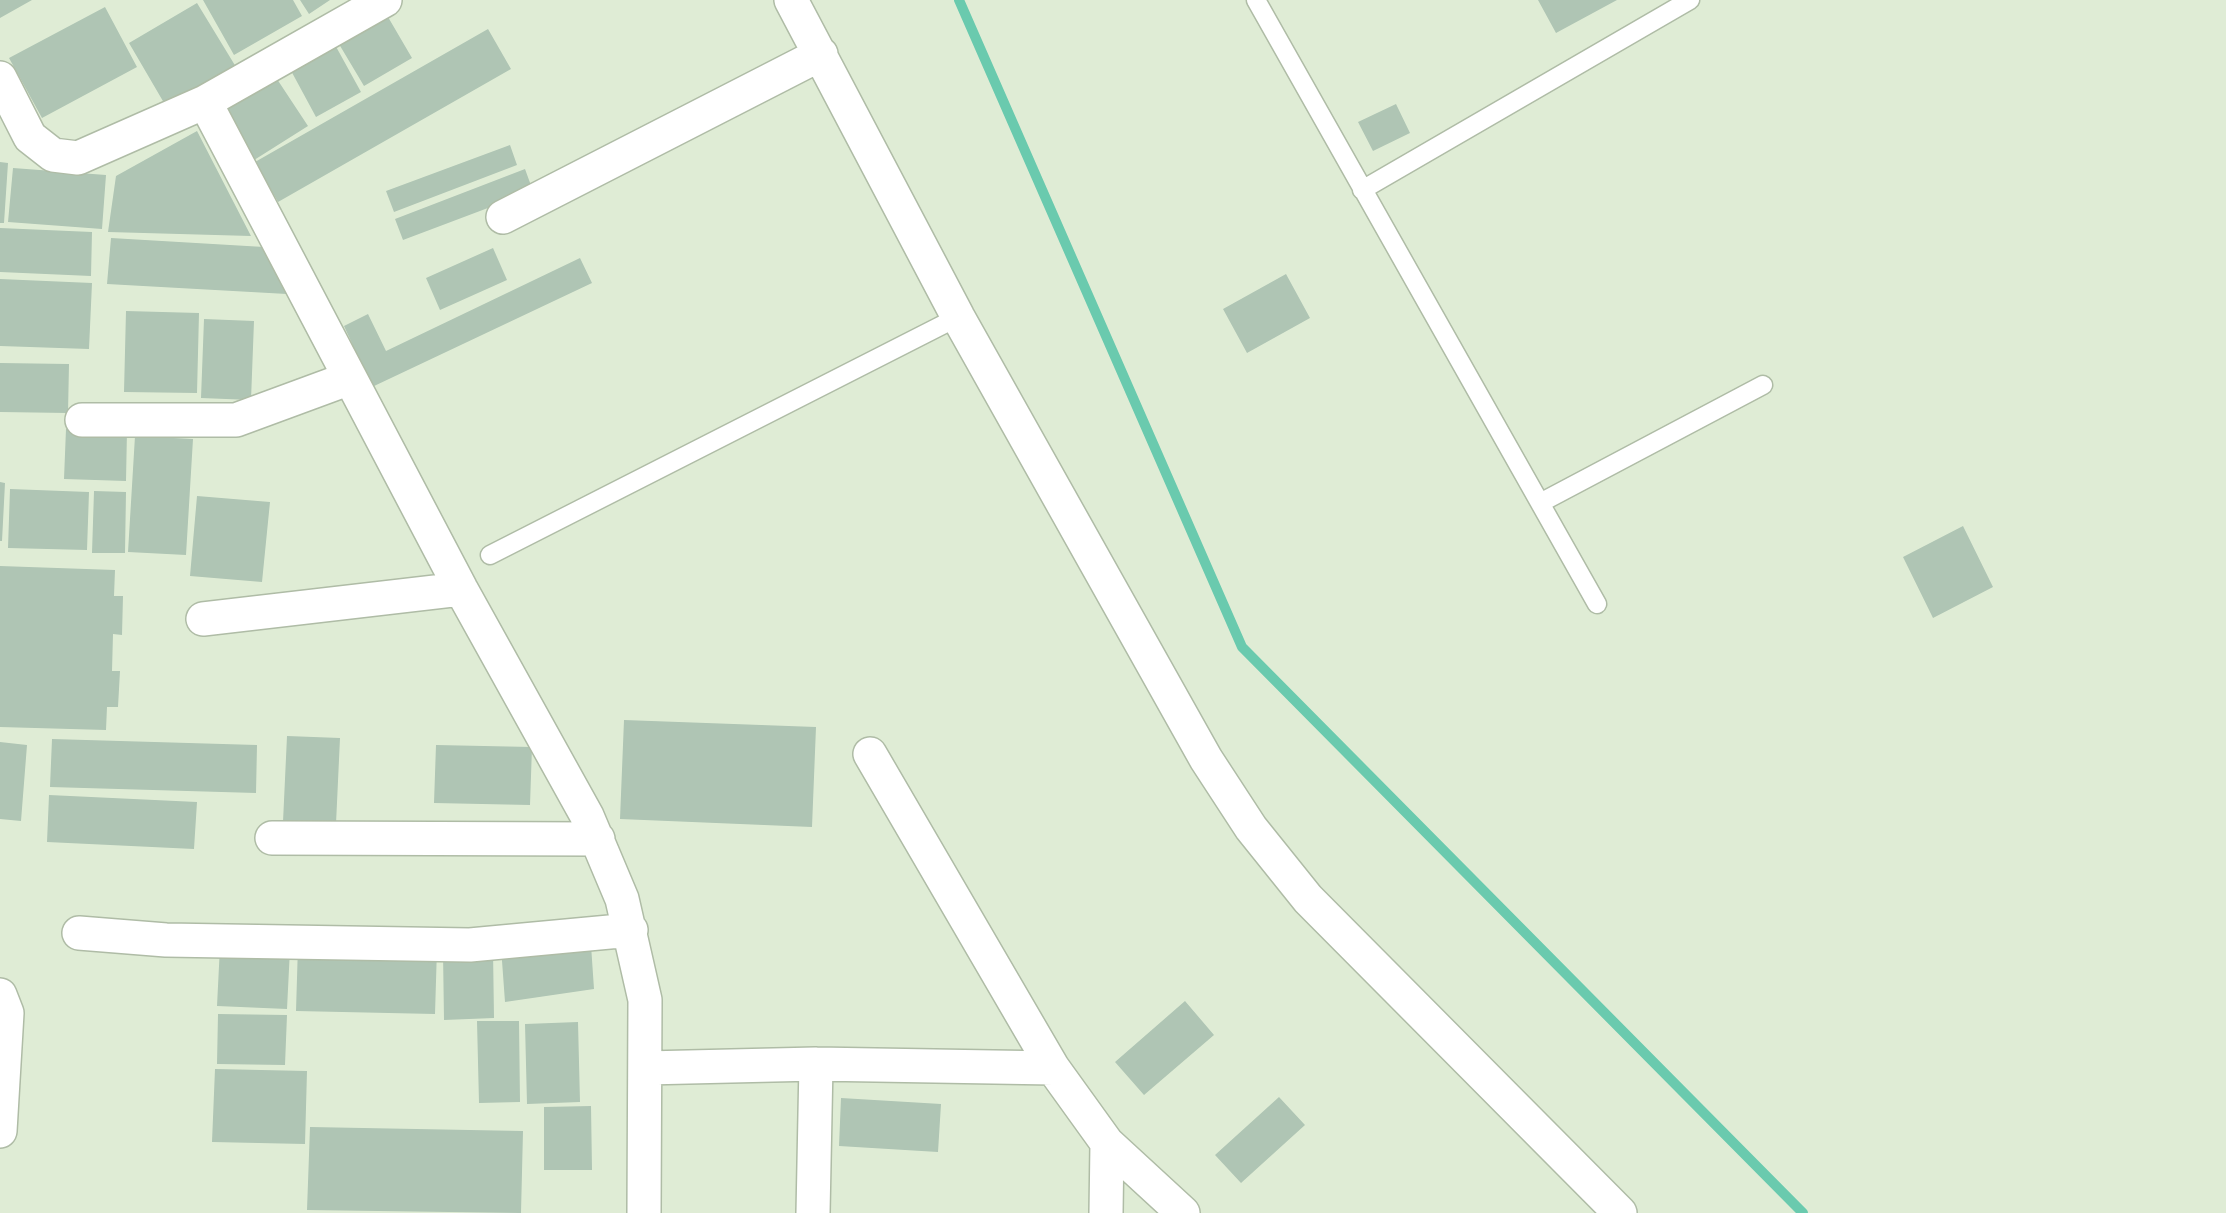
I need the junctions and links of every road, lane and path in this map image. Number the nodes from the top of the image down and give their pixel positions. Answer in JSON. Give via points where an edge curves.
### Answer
{"nodes":[{"id":1,"x":385,"y":0,"type":"edge"},
{"id":2,"x":791,"y":0,"type":"edge"},
{"id":3,"x":1256,"y":0,"type":"edge"},
{"id":4,"x":1690,"y":0,"type":"edge"},
{"id":5,"x":821,"y":54,"type":"junction"},
{"id":6,"x":0,"y":78,"type":"edge"},
{"id":7,"x":205,"y":102,"type":"junction"},
{"id":8,"x":1362,"y":189,"type":"junction"},
{"id":9,"x":503,"y":217,"type":"dead end"},
{"id":10,"x":958,"y":317,"type":"junction"},
{"id":11,"x":350,"y":378,"type":"junction"},
{"id":12,"x":1762,"y":385,"type":"dead end"},
{"id":13,"x":82,"y":420,"type":"dead end"},
{"id":14,"x":1540,"y":503,"type":"junction"},
{"id":15,"x":490,"y":555,"type":"dead end"},
{"id":16,"x":461,"y":589,"type":"junction"},
{"id":17,"x":1597,"y":604,"type":"dead end"},
{"id":18,"x":203,"y":619,"type":"dead end"},
{"id":19,"x":870,"y":754,"type":"dead end"},
{"id":20,"x":272,"y":838,"type":"dead end"},
{"id":21,"x":598,"y":838,"type":"junction"},
{"id":22,"x":631,"y":930,"type":"junction"},
{"id":23,"x":79,"y":933,"type":"dead end"},
{"id":24,"x":0,"y":995,"type":"edge"},
{"id":25,"x":816,"y":1064,"type":"junction"},
{"id":26,"x":646,"y":1068,"type":"junction"},
{"id":27,"x":1053,"y":1068,"type":"junction"},
{"id":28,"x":0,"y":1131,"type":"edge"},
{"id":29,"x":1107,"y":1143,"type":"junction"},
{"id":30,"x":644,"y":1213,"type":"edge"},
{"id":31,"x":813,"y":1213,"type":"edge"},
{"id":32,"x":1106,"y":1213,"type":"edge"},
{"id":33,"x":1183,"y":1213,"type":"edge"},
{"id":34,"x":1620,"y":1213,"type":"edge"}],
"edges":[{"from":1,"to":7,"type":"street"},
{"from":2,"to":5,"type":"street"},
{"from":3,"to":8,"type":"lane"},
{"from":4,"to":8,"type":"lane"},
{"from":5,"to":9,"type":"street"},
{"from":5,"to":10,"type":"street"},
{"from":6,"to":7,"type":"street","via":[[30,137],[53,155],[78,158]]},
{"from":7,"to":11,"type":"street"},
{"from":8,"to":14,"type":"lane"},
{"from":10,"to":15,"type":"lane"},
{"from":10,"to":34,"type":"street","via":[[1206,759],[1251,828],[1308,899]]},
{"from":11,"to":13,"type":"street","via":[[236,420]]},
{"from":11,"to":16,"type":"street"},
{"from":12,"to":14,"type":"lane"},
{"from":14,"to":17,"type":"lane"},
{"from":16,"to":18,"type":"street"},
{"from":16,"to":21,"type":"street"},
{"from":19,"to":27,"type":"street"},
{"from":20,"to":21,"type":"street"},
{"from":21,"to":22,"type":"street"},
{"from":22,"to":23,"type":"street","via":[[470,945],[166,940]]},
{"from":22,"to":26,"type":"street","via":[[645,1000]]},
{"from":24,"to":28,"type":"street","via":[[7,1013]]},
{"from":25,"to":26,"type":"street"},
{"from":25,"to":27,"type":"street"},
{"from":25,"to":31,"type":"street"},
{"from":26,"to":30,"type":"street"},
{"from":27,"to":29,"type":"street"},
{"from":29,"to":32,"type":"street"},
{"from":29,"to":33,"type":"street"}]}
